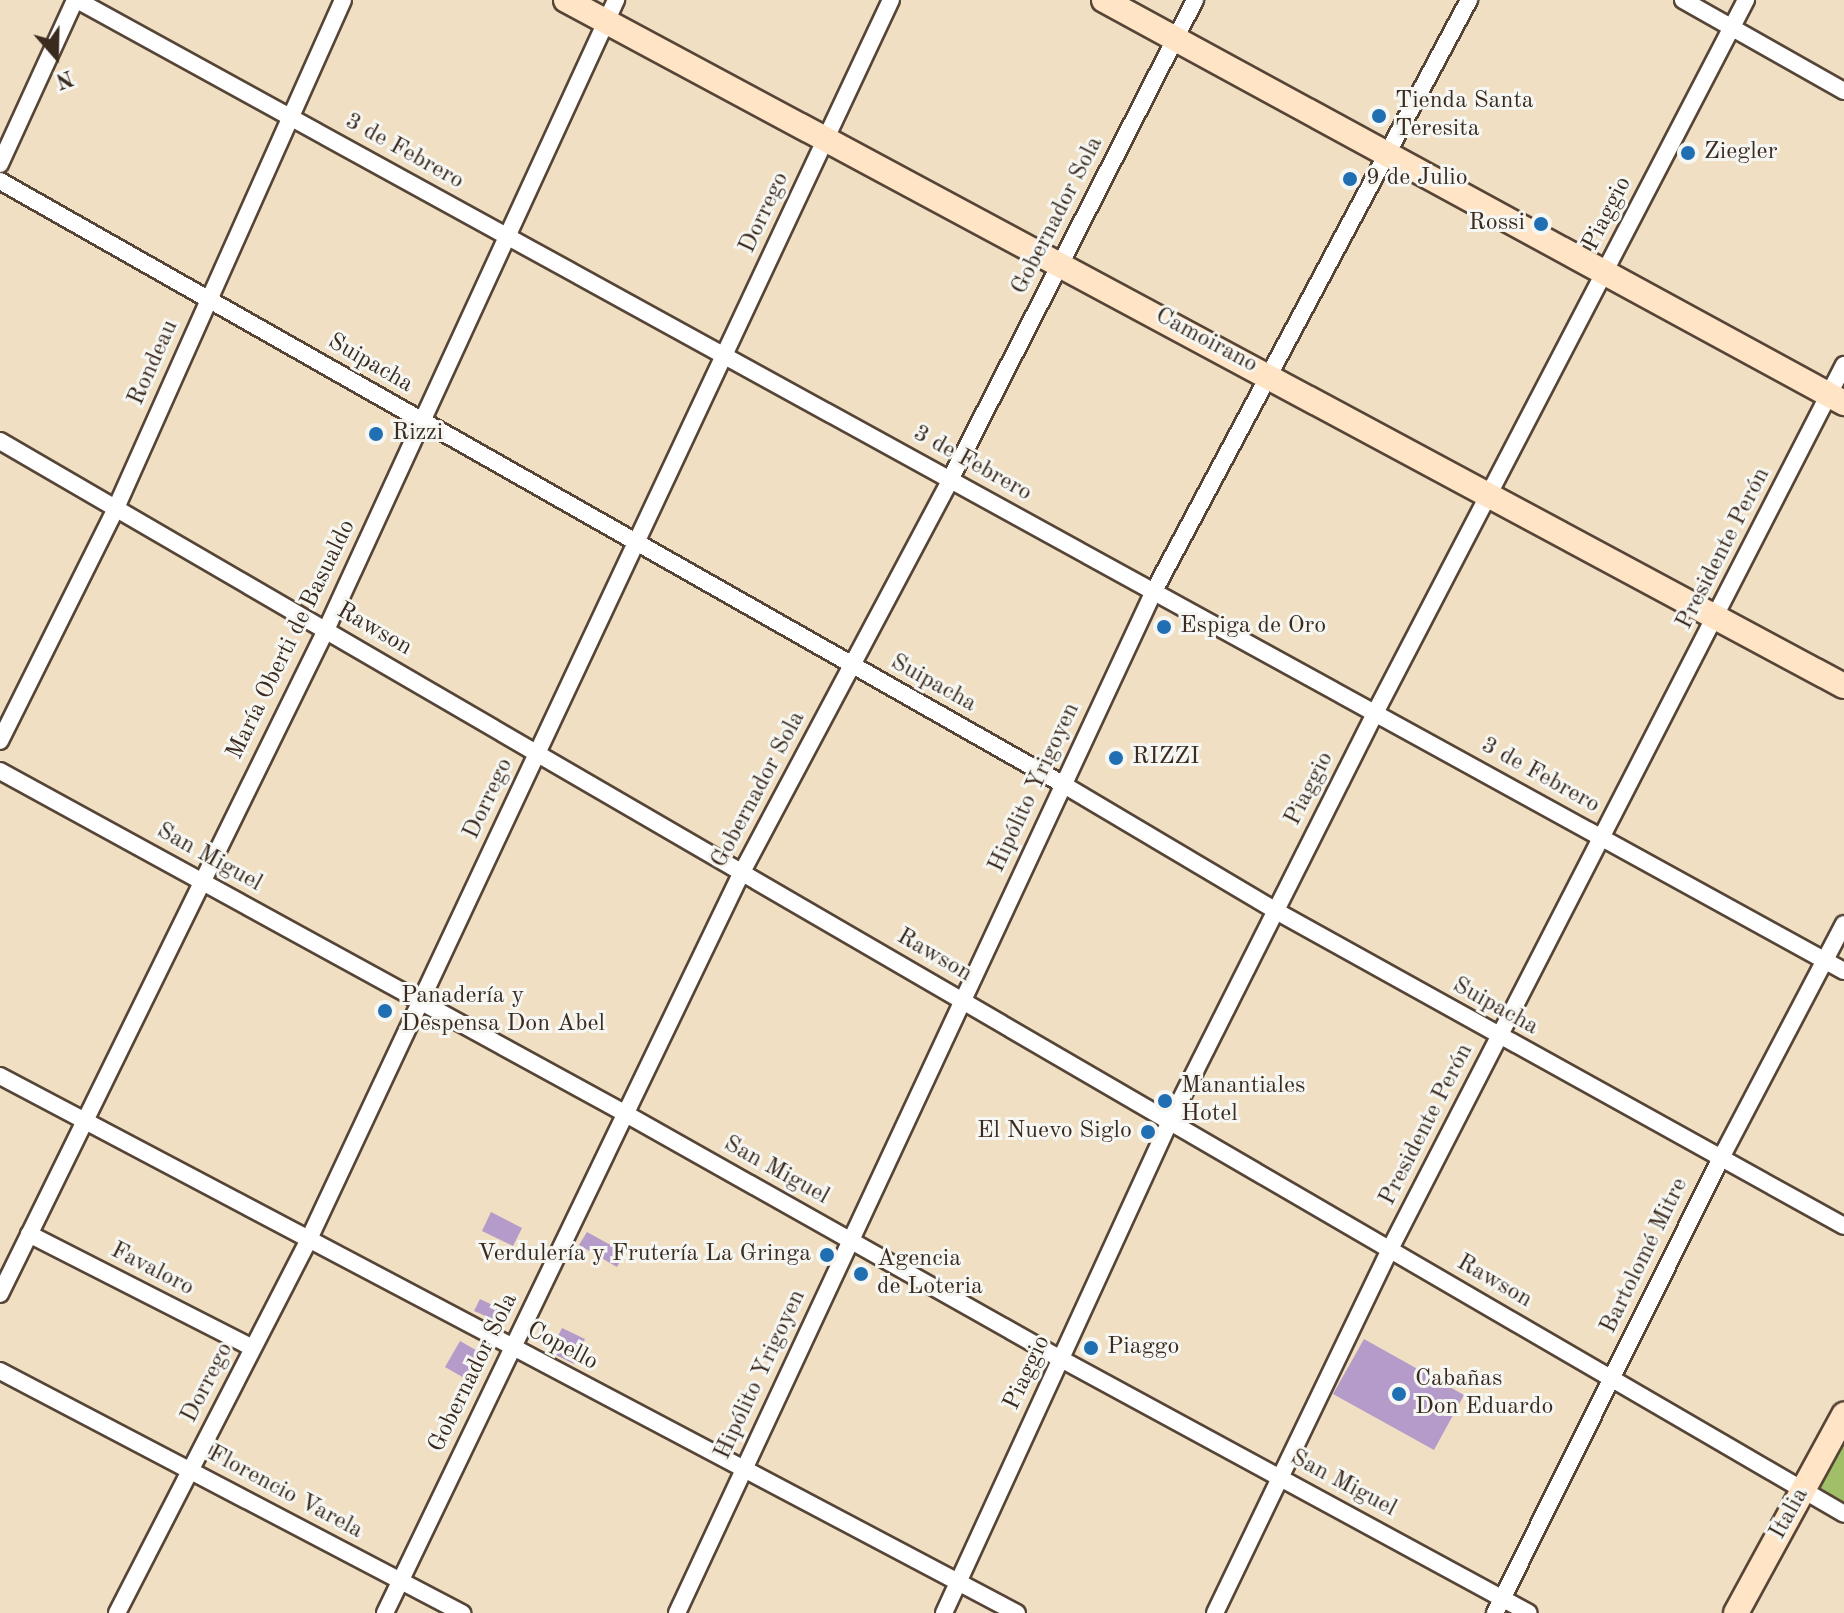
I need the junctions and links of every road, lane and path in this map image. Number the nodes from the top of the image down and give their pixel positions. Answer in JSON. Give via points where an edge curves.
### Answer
{"nodes":[{"id":1,"x":76,"y":0,"type":"edge"},
{"id":2,"x":343,"y":0,"type":"edge"},
{"id":3,"x":566,"y":0,"type":"edge"},
{"id":4,"x":891,"y":0,"type":"edge"},
{"id":5,"x":1104,"y":0,"type":"edge"},
{"id":6,"x":1195,"y":0,"type":"edge"},
{"id":7,"x":1469,"y":0,"type":"edge"},
{"id":8,"x":1683,"y":0,"type":"edge"},
{"id":9,"x":1746,"y":0,"type":"edge"},
{"id":10,"x":611,"y":10,"type":"edge"},
{"id":11,"x":1731,"y":27,"type":"junction"},
{"id":12,"x":1175,"y":39,"type":"junction"},
{"id":13,"x":1844,"y":91,"type":"edge"},
{"id":14,"x":290,"y":117,"type":"junction"},
{"id":15,"x":826,"y":138,"type":"junction"},
{"id":16,"x":1387,"y":154,"type":"junction"},
{"id":17,"x":0,"y":164,"type":"edge"},
{"id":18,"x":0,"y":181,"type":"edge"},
{"id":19,"x":507,"y":236,"type":"junction"},
{"id":20,"x":1060,"y":263,"type":"junction"},
{"id":21,"x":1605,"y":273,"type":"junction"},
{"id":22,"x":209,"y":300,"type":"junction"},
{"id":23,"x":724,"y":355,"type":"junction"},
{"id":24,"x":1844,"y":365,"type":"edge"},
{"id":25,"x":1270,"y":375,"type":"junction"},
{"id":26,"x":1837,"y":399,"type":"edge"},
{"id":27,"x":421,"y":421,"type":"junction"},
{"id":28,"x":0,"y":441,"type":"edge"},
{"id":29,"x":950,"y":480,"type":"junction"},
{"id":30,"x":1490,"y":494,"type":"junction"},
{"id":31,"x":116,"y":508,"type":"junction"},
{"id":32,"x":636,"y":543,"type":"junction"},
{"id":33,"x":1154,"y":591,"type":"junction"},
{"id":34,"x":1716,"y":617,"type":"junction"},
{"id":35,"x":326,"y":630,"type":"junction"},
{"id":36,"x":851,"y":666,"type":"junction"},
{"id":37,"x":1844,"y":686,"type":"edge"},
{"id":38,"x":1375,"y":713,"type":"junction"},
{"id":39,"x":0,"y":741,"type":"edge"},
{"id":40,"x":537,"y":753,"type":"junction"},
{"id":41,"x":0,"y":771,"type":"edge"},
{"id":42,"x":1064,"y":785,"type":"junction"},
{"id":43,"x":1603,"y":838,"type":"junction"},
{"id":44,"x":742,"y":872,"type":"junction"},
{"id":45,"x":202,"y":882,"type":"junction"},
{"id":46,"x":1276,"y":911,"type":"junction"},
{"id":47,"x":1844,"y":924,"type":"edge"},
{"id":48,"x":1826,"y":961,"type":"junction"},
{"id":49,"x":1844,"y":971,"type":"edge"},
{"id":50,"x":962,"y":1000,"type":"junction"},
{"id":51,"x":421,"y":1001,"type":"junction"},
{"id":52,"x":1500,"y":1037,"type":"junction"},
{"id":53,"x":0,"y":1076,"type":"edge"},
{"id":54,"x":626,"y":1114,"type":"junction"},
{"id":55,"x":85,"y":1121,"type":"junction"},
{"id":56,"x":1170,"y":1121,"type":"junction"},
{"id":57,"x":1721,"y":1158,"type":"junction"},
{"id":58,"x":1844,"y":1226,"type":"edge"},
{"id":59,"x":29,"y":1234,"type":"junction"},
{"id":60,"x":851,"y":1240,"type":"junction"},
{"id":61,"x":308,"y":1241,"type":"junction"},
{"id":62,"x":1390,"y":1249,"type":"junction"},
{"id":63,"x":0,"y":1294,"type":"edge"},
{"id":64,"x":253,"y":1348,"type":"junction"},
{"id":65,"x":513,"y":1348,"type":"junction"},
{"id":66,"x":1061,"y":1359,"type":"junction"},
{"id":67,"x":0,"y":1371,"type":"edge"},
{"id":68,"x":1612,"y":1378,"type":"junction"},
{"id":69,"x":1844,"y":1415,"type":"edge"},
{"id":70,"x":744,"y":1469,"type":"junction"},
{"id":71,"x":190,"y":1471,"type":"junction"},
{"id":72,"x":1281,"y":1478,"type":"junction"},
{"id":73,"x":1804,"y":1490,"type":"junction"},
{"id":74,"x":1844,"y":1514,"type":"edge"},
{"id":75,"x":400,"y":1581,"type":"junction"},
{"id":76,"x":958,"y":1582,"type":"junction"},
{"id":77,"x":1499,"y":1605,"type":"edge"},
{"id":78,"x":117,"y":1613,"type":"edge"},
{"id":79,"x":385,"y":1613,"type":"edge"},
{"id":80,"x":462,"y":1613,"type":"edge"},
{"id":81,"x":677,"y":1613,"type":"edge"},
{"id":82,"x":944,"y":1613,"type":"edge"},
{"id":83,"x":1017,"y":1613,"type":"edge"},
{"id":84,"x":1215,"y":1613,"type":"edge"},
{"id":85,"x":1529,"y":1613,"type":"edge"},
{"id":86,"x":1736,"y":1613,"type":"edge"}],
"edges":[{"from":1,"to":14,"type":"street","name":"3 de Febrero"},
{"from":1,"to":17,"type":"street"},
{"from":2,"to":14,"type":"street","name":"Rondeau"},
{"from":3,"to":10,"type":"street","name":"Camoirano"},
{"from":4,"to":15,"type":"street","name":"Dorrego"},
{"from":5,"to":12,"type":"street"},
{"from":6,"to":12,"type":"street","name":"Gobernador Sola"},
{"from":7,"to":16,"type":"street","name":"Hipólito Yrigoyen"},
{"from":8,"to":11,"type":"street"},
{"from":9,"to":11,"type":"street","name":"Piaggio"},
{"from":10,"to":15,"type":"street","name":"Camoirano"},
{"from":10,"to":19,"type":"street","name":"María Oberti de Basualdo"},
{"from":11,"to":13,"type":"street"},
{"from":11,"to":21,"type":"street","name":"Piaggio"},
{"from":12,"to":16,"type":"street"},
{"from":12,"to":20,"type":"street","name":"Gobernador Sola"},
{"from":14,"to":19,"type":"street","name":"3 de Febrero"},
{"from":14,"to":22,"type":"street","name":"Rondeau"},
{"from":15,"to":20,"type":"street","name":"Camoirano"},
{"from":15,"to":23,"type":"street","name":"Dorrego"},
{"from":16,"to":21,"type":"street"},
{"from":16,"to":25,"type":"street","name":"Hipólito Yrigoyen"},
{"from":18,"to":22,"type":"street","name":"Suipacha"},
{"from":19,"to":23,"type":"street","name":"3 de Febrero"},
{"from":19,"to":27,"type":"street","name":"María Oberti de Basualdo"},
{"from":20,"to":25,"type":"street","name":"Camoirano"},
{"from":20,"to":29,"type":"street","name":"Gobernador Sola"},
{"from":21,"to":26,"type":"street"},
{"from":21,"to":30,"type":"street","name":"Piaggio"},
{"from":22,"to":27,"type":"street","name":"Suipacha"},
{"from":22,"to":31,"type":"street","name":"Rondeau"},
{"from":23,"to":29,"type":"street","name":"3 de Febrero"},
{"from":23,"to":32,"type":"street","name":"Dorrego"},
{"from":24,"to":26,"type":"street","name":"Presidente Perón"},
{"from":25,"to":30,"type":"street","name":"Camoirano"},
{"from":25,"to":33,"type":"street","name":"Hipólito Yrigoyen"},
{"from":26,"to":34,"type":"street","name":"Presidente Perón"},
{"from":27,"to":32,"type":"street","name":"Suipacha"},
{"from":27,"to":35,"type":"street","name":"María Oberti de Basualdo"},
{"from":28,"to":31,"type":"street","name":"Rawson"},
{"from":29,"to":33,"type":"street","name":"3 de Febrero"},
{"from":29,"to":36,"type":"street","name":"Gobernador Sola"},
{"from":30,"to":34,"type":"street","name":"Camoirano"},
{"from":30,"to":38,"type":"street","name":"Piaggio"},
{"from":31,"to":35,"type":"street","name":"Rawson"},
{"from":31,"to":39,"type":"street","name":"Rondeau"},
{"from":32,"to":36,"type":"street","name":"Suipacha"},
{"from":32,"to":40,"type":"street","name":"Dorrego"},
{"from":33,"to":38,"type":"street","name":"3 de Febrero"},
{"from":33,"to":42,"type":"street","name":"Hipólito Yrigoyen"},
{"from":34,"to":37,"type":"street","name":"Camoirano"},
{"from":34,"to":43,"type":"street","name":"Presidente Perón"},
{"from":35,"to":40,"type":"street","name":"Rawson"},
{"from":35,"to":45,"type":"street","name":"María Oberti de Basualdo"},
{"from":36,"to":42,"type":"street","name":"Suipacha"},
{"from":36,"to":44,"type":"street","name":"Gobernador Sola"},
{"from":38,"to":43,"type":"street","name":"3 de Febrero"},
{"from":38,"to":46,"type":"street","name":"Piaggio"},
{"from":40,"to":44,"type":"street","name":"Rawson"},
{"from":40,"to":51,"type":"street","name":"Dorrego"},
{"from":41,"to":45,"type":"street","name":"San Miguel"},
{"from":42,"to":46,"type":"street","name":"Suipacha"},
{"from":42,"to":50,"type":"street","name":"Hipólito Yrigoyen"},
{"from":43,"to":48,"type":"street","name":"3 de Febrero"},
{"from":43,"to":52,"type":"street","name":"Presidente Perón"},
{"from":44,"to":50,"type":"street","name":"Rawson"},
{"from":44,"to":54,"type":"street","name":"Gobernador Sola"},
{"from":45,"to":51,"type":"street","name":"San Miguel"},
{"from":45,"to":55,"type":"street","name":"María Oberti de Basualdo"},
{"from":46,"to":52,"type":"street","name":"Suipacha"},
{"from":46,"to":56,"type":"street","name":"Piaggio"},
{"from":47,"to":48,"type":"street","name":"Bartolomé Mitre"},
{"from":48,"to":49,"type":"street","name":"3 de Febrero"},
{"from":48,"to":57,"type":"street","name":"Bartolomé Mitre"},
{"from":50,"to":56,"type":"street","name":"Rawson"},
{"from":50,"to":60,"type":"street","name":"Hipólito Yrigoyen"},
{"from":51,"to":54,"type":"street","name":"San Miguel"},
{"from":51,"to":61,"type":"street","name":"Dorrego"},
{"from":52,"to":57,"type":"street","name":"Suipacha"},
{"from":52,"to":62,"type":"street","name":"Presidente Perón"},
{"from":53,"to":55,"type":"street","name":"Copello"},
{"from":54,"to":60,"type":"street","name":"San Miguel"},
{"from":54,"to":65,"type":"street","name":"Gobernador Sola"},
{"from":55,"to":59,"type":"street","name":"María Oberti de Basualdo"},
{"from":55,"to":61,"type":"street","name":"Copello"},
{"from":56,"to":62,"type":"street","name":"Rawson"},
{"from":56,"to":66,"type":"street","name":"Piaggio"},
{"from":57,"to":58,"type":"street","name":"Suipacha"},
{"from":57,"to":68,"type":"street","name":"Bartolomé Mitre"},
{"from":59,"to":63,"type":"street","name":"María Oberti de Basualdo"},
{"from":59,"to":64,"type":"street","name":"Favaloro"},
{"from":60,"to":66,"type":"street","name":"San Miguel"},
{"from":60,"to":70,"type":"street","name":"Hipólito Yrigoyen"},
{"from":61,"to":64,"type":"street","name":"Dorrego"},
{"from":61,"to":65,"type":"street","name":"Copello"},
{"from":62,"to":68,"type":"street","name":"Rawson"},
{"from":62,"to":72,"type":"street","name":"Presidente Perón"},
{"from":64,"to":71,"type":"street","name":"Dorrego"},
{"from":65,"to":70,"type":"street","name":"Copello"},
{"from":65,"to":75,"type":"street","name":"Gobernador Sola"},
{"from":66,"to":72,"type":"street","name":"San Miguel"},
{"from":66,"to":76,"type":"street","name":"Piaggio"},
{"from":67,"to":71,"type":"street","name":"Florencio Varela"},
{"from":68,"to":73,"type":"street","name":"Rawson"},
{"from":68,"to":77,"type":"street","name":"Bartolomé Mitre"},
{"from":69,"to":73,"type":"street","name":"Italia"},
{"from":70,"to":76,"type":"street","name":"Copello"},
{"from":70,"to":81,"type":"street","name":"Hipólito Yrigoyen"},
{"from":71,"to":75,"type":"street","name":"Florencio Varela"},
{"from":71,"to":78,"type":"street","name":"Dorrego"},
{"from":72,"to":77,"type":"street","name":"San Miguel"},
{"from":72,"to":84,"type":"street","name":"Presidente Perón"},
{"from":73,"to":74,"type":"street","name":"Rawson"},
{"from":73,"to":86,"type":"street","name":"Italia"},
{"from":75,"to":79,"type":"street","name":"Gobernador Sola"},
{"from":75,"to":80,"type":"street","name":"Florencio Varela"},
{"from":76,"to":82,"type":"street","name":"Piaggio"},
{"from":76,"to":83,"type":"street","name":"Copello"},
{"from":77,"to":85,"type":"street","name":"San Miguel"}]}
